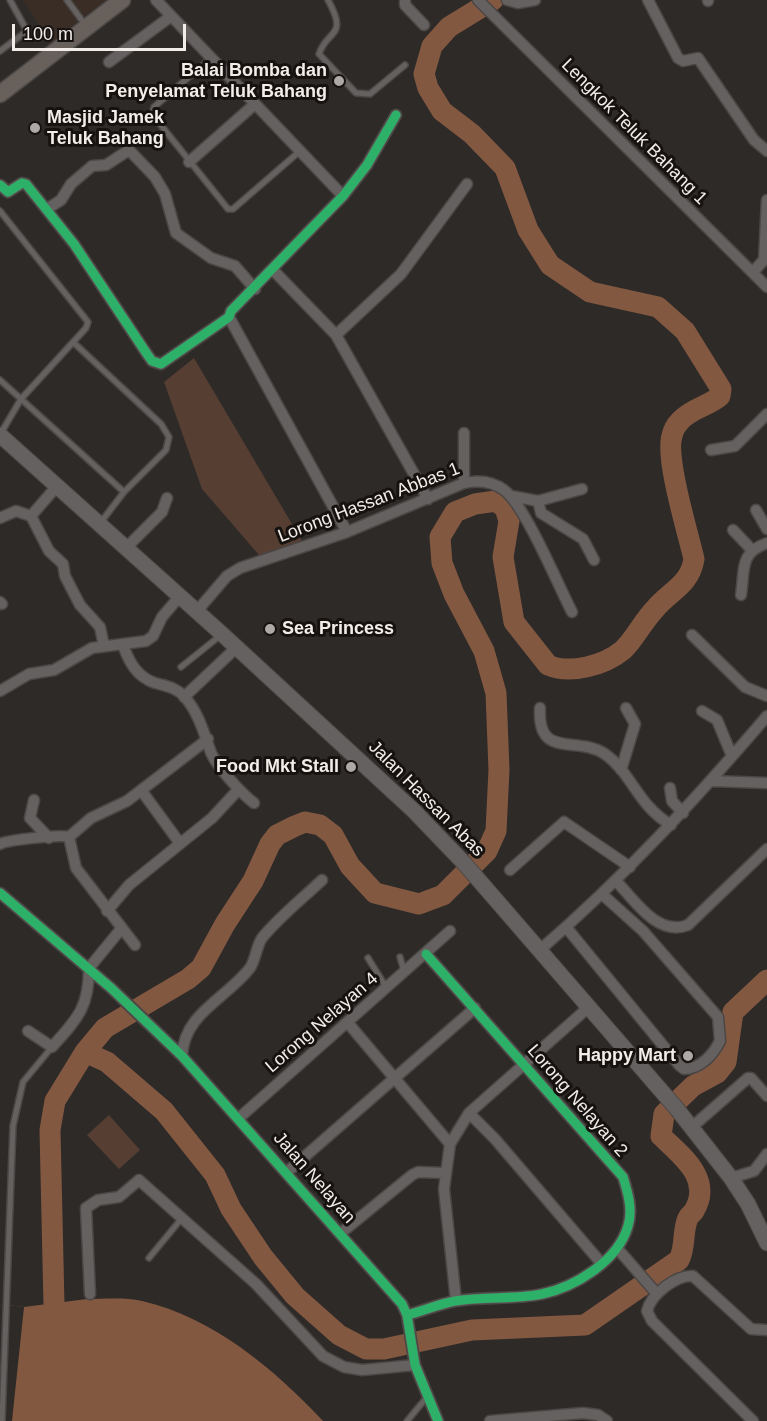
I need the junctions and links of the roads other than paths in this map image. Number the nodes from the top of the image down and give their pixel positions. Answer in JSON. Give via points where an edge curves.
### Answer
{"nodes":[{"id":1,"x":10,"y":0,"type":"edge"},
{"id":2,"x":67,"y":0,"type":"edge"},
{"id":3,"x":122,"y":0,"type":"edge"},
{"id":4,"x":156,"y":0,"type":"edge"},
{"id":5,"x":328,"y":0,"type":"edge"},
{"id":6,"x":405,"y":0,"type":"edge"},
{"id":7,"x":478,"y":0,"type":"edge"},
{"id":8,"x":507,"y":0,"type":"edge"},
{"id":9,"x":535,"y":0,"type":"edge"},
{"id":10,"x":648,"y":0,"type":"edge"},
{"id":11,"x":170,"y":17,"type":"junction"},
{"id":12,"x":424,"y":25,"type":"dead end"},
{"id":13,"x":87,"y":28,"type":"junction"},
{"id":14,"x":0,"y":51,"type":"edge"},
{"id":15,"x":211,"y":58,"type":"junction"},
{"id":16,"x":109,"y":62,"type":"dead end"},
{"id":17,"x":405,"y":65,"type":"dead end"},
{"id":18,"x":0,"y":94,"type":"edge"},
{"id":19,"x":255,"y":104,"type":"junction"},
{"id":20,"x":396,"y":116,"type":"dead end"},
{"id":21,"x":301,"y":151,"type":"junction"},
{"id":22,"x":767,"y":151,"type":"edge"},
{"id":23,"x":189,"y":162,"type":"junction"},
{"id":24,"x":467,"y":184,"type":"dead end"},
{"id":25,"x":0,"y":185,"type":"edge"},
{"id":26,"x":343,"y":196,"type":"junction"},
{"id":27,"x":767,"y":200,"type":"edge"},
{"id":28,"x":47,"y":208,"type":"junction"},
{"id":29,"x":0,"y":211,"type":"edge"},
{"id":30,"x":273,"y":270,"type":"junction"},
{"id":31,"x":753,"y":272,"type":"junction"},
{"id":32,"x":767,"y":286,"type":"edge"},
{"id":33,"x":255,"y":289,"type":"junction"},
{"id":34,"x":229,"y":317,"type":"junction"},
{"id":35,"x":336,"y":335,"type":"junction"},
{"id":36,"x":73,"y":342,"type":"junction"},
{"id":37,"x":0,"y":380,"type":"edge"},
{"id":38,"x":21,"y":399,"type":"junction"},
{"id":39,"x":767,"y":414,"type":"edge"},
{"id":40,"x":0,"y":434,"type":"edge"},
{"id":41,"x":464,"y":434,"type":"dead end"},
{"id":42,"x":711,"y":450,"type":"dead end"},
{"id":43,"x":464,"y":483,"type":"junction"},
{"id":44,"x":57,"y":486,"type":"junction"},
{"id":45,"x":582,"y":489,"type":"dead end"},
{"id":46,"x":124,"y":492,"type":"junction"},
{"id":47,"x":510,"y":496,"type":"junction"},
{"id":48,"x":168,"y":498,"type":"dead end"},
{"id":49,"x":428,"y":499,"type":"junction"},
{"id":50,"x":538,"y":501,"type":"junction"},
{"id":51,"x":756,"y":510,"type":"dead end"},
{"id":52,"x":32,"y":516,"type":"junction"},
{"id":53,"x":0,"y":518,"type":"edge"},
{"id":54,"x":99,"y":524,"type":"junction"},
{"id":55,"x":767,"y":529,"type":"edge"},
{"id":56,"x":733,"y":530,"type":"dead end"},
{"id":57,"x":347,"y":532,"type":"junction"},
{"id":58,"x":767,"y":543,"type":"edge"},
{"id":59,"x":126,"y":548,"type":"junction"},
{"id":60,"x":751,"y":549,"type":"junction"},
{"id":61,"x":594,"y":560,"type":"dead end"},
{"id":62,"x":741,"y":595,"type":"dead end"},
{"id":63,"x":180,"y":597,"type":"junction"},
{"id":64,"x":197,"y":611,"type":"junction"},
{"id":65,"x":572,"y":612,"type":"dead end"},
{"id":66,"x":222,"y":634,"type":"junction"},
{"id":67,"x":692,"y":635,"type":"dead end"},
{"id":68,"x":123,"y":645,"type":"junction"},
{"id":69,"x":104,"y":646,"type":"junction"},
{"id":70,"x":237,"y":648,"type":"junction"},
{"id":71,"x":181,"y":667,"type":"dead end"},
{"id":72,"x":0,"y":691,"type":"edge"},
{"id":73,"x":767,"y":696,"type":"edge"},
{"id":74,"x":184,"y":697,"type":"junction"},
{"id":75,"x":540,"y":708,"type":"dead end"},
{"id":76,"x":626,"y":708,"type":"dead end"},
{"id":77,"x":702,"y":711,"type":"dead end"},
{"id":78,"x":767,"y":716,"type":"edge"},
{"id":79,"x":208,"y":740,"type":"junction"},
{"id":80,"x":732,"y":756,"type":"junction"},
{"id":81,"x":621,"y":770,"type":"junction"},
{"id":82,"x":143,"y":772,"type":"dead end"},
{"id":83,"x":712,"y":781,"type":"junction"},
{"id":84,"x":767,"y":783,"type":"edge"},
{"id":85,"x":145,"y":786,"type":"junction"},
{"id":86,"x":670,"y":788,"type":"dead end"},
{"id":87,"x":238,"y":790,"type":"junction"},
{"id":88,"x":34,"y":800,"type":"dead end"},
{"id":89,"x":254,"y":803,"type":"dead end"},
{"id":90,"x":682,"y":813,"type":"junction"},
{"id":91,"x":671,"y":825,"type":"junction"},
{"id":92,"x":69,"y":837,"type":"junction"},
{"id":93,"x":49,"y":838,"type":"junction"},
{"id":94,"x":179,"y":842,"type":"junction"},
{"id":95,"x":0,"y":844,"type":"edge"},
{"id":96,"x":767,"y":849,"type":"edge"},
{"id":97,"x":630,"y":867,"type":"junction"},
{"id":98,"x":510,"y":870,"type":"dead end"},
{"id":99,"x":322,"y":880,"type":"dead end"},
{"id":100,"x":617,"y":882,"type":"junction"},
{"id":101,"x":0,"y":893,"type":"edge"},
{"id":102,"x":603,"y":895,"type":"junction"},
{"id":103,"x":107,"y":911,"type":"junction"},
{"id":104,"x":566,"y":927,"type":"junction"},
{"id":105,"x":121,"y":929,"type":"junction"},
{"id":106,"x":450,"y":931,"type":"dead end"},
{"id":107,"x":135,"y":945,"type":"dead end"},
{"id":108,"x":541,"y":949,"type":"junction"},
{"id":109,"x":426,"y":954,"type":"junction"},
{"id":110,"x":400,"y":957,"type":"dead end"},
{"id":111,"x":368,"y":958,"type":"dead end"},
{"id":112,"x":89,"y":968,"type":"junction"},
{"id":113,"x":405,"y":973,"type":"junction"},
{"id":114,"x":387,"y":988,"type":"junction"},
{"id":115,"x":590,"y":1006,"type":"junction"},
{"id":116,"x":475,"y":1008,"type":"junction"},
{"id":117,"x":348,"y":1023,"type":"junction"},
{"id":118,"x":28,"y":1031,"type":"dead end"},
{"id":119,"x":52,"y":1047,"type":"junction"},
{"id":120,"x":182,"y":1056,"type":"junction"},
{"id":121,"x":524,"y":1065,"type":"junction"},
{"id":122,"x":396,"y":1078,"type":"junction"},
{"id":123,"x":767,"y":1096,"type":"edge"},
{"id":124,"x":469,"y":1113,"type":"junction"},
{"id":125,"x":239,"y":1118,"type":"junction"},
{"id":126,"x":692,"y":1127,"type":"junction"},
{"id":127,"x":450,"y":1144,"type":"junction"},
{"id":128,"x":767,"y":1154,"type":"edge"},
{"id":129,"x":287,"y":1172,"type":"junction"},
{"id":130,"x":446,"y":1173,"type":"junction"},
{"id":131,"x":731,"y":1178,"type":"junction"},
{"id":132,"x":183,"y":1217,"type":"junction"},
{"id":133,"x":764,"y":1225,"type":"edge"},
{"id":134,"x":341,"y":1233,"type":"junction"},
{"id":135,"x":767,"y":1244,"type":"edge"},
{"id":136,"x":617,"y":1248,"type":"junction"},
{"id":137,"x":148,"y":1258,"type":"dead end"},
{"id":138,"x":602,"y":1264,"type":"junction"},
{"id":139,"x":654,"y":1290,"type":"junction"},
{"id":140,"x":90,"y":1294,"type":"dead end"},
{"id":141,"x":456,"y":1301,"type":"junction"},
{"id":142,"x":407,"y":1315,"type":"junction"},
{"id":143,"x":767,"y":1330,"type":"edge"},
{"id":144,"x":414,"y":1359,"type":"junction"},
{"id":145,"x":427,"y":1397,"type":"junction"},
{"id":146,"x":498,"y":1420,"type":"edge"},
{"id":147,"x":2,"y":1421,"type":"edge"},
{"id":148,"x":407,"y":1421,"type":"edge"},
{"id":149,"x":438,"y":1421,"type":"edge"},
{"id":150,"x":607,"y":1421,"type":"edge"},
{"id":151,"x":753,"y":1421,"type":"edge"}],
"edges":[{"from":1,"to":14,"type":"lane","via":[[27,32]]},
{"from":2,"to":13,"type":"lane"},
{"from":3,"to":13,"type":"main road"},
{"from":4,"to":11,"type":"street"},
{"from":5,"to":17,"type":"lane","via":[[336,30],[319,54],[356,93],[370,94]]},
{"from":6,"to":12,"type":"street","via":[[405,5]]},
{"from":7,"to":31,"type":"street","name":"Lengkok Teluk Bahang 1"},
{"from":8,"to":9,"type":"street"},
{"from":10,"to":22,"type":"street","via":[[678,58],[698,58],[754,140]]},
{"from":11,"to":15,"type":"street"},
{"from":11,"to":16,"type":"street"},
{"from":13,"to":18,"type":"main road"},
{"from":15,"to":19,"type":"street"},
{"from":15,"to":23,"type":"lane","via":[[151,111]]},
{"from":19,"to":21,"type":"street"},
{"from":19,"to":23,"type":"street"},
{"from":20,"to":26,"type":"street"},
{"from":21,"to":23,"type":"lane","via":[[231,209]]},
{"from":21,"to":26,"type":"street"},
{"from":24,"to":35,"type":"street","via":[[401,274]]},
{"from":25,"to":28,"type":"street","via":[[8,192],[26,184]]},
{"from":26,"to":30,"type":"street"},
{"from":27,"to":31,"type":"street","via":[[765,255]]},
{"from":28,"to":33,"type":"street","via":[[61,200],[70,184],[92,166],[106,165],[129,150],[155,177],[165,194],[176,233],[211,258],[235,266]]},
{"from":28,"to":34,"type":"street","via":[[155,363],[164,363]]},
{"from":29,"to":36,"type":"lane","via":[[87,318],[86,328]]},
{"from":30,"to":33,"type":"street"},
{"from":30,"to":35,"type":"street"},
{"from":31,"to":32,"type":"street","name":"Lengkok Teluk Bahang 1"},
{"from":33,"to":34,"type":"street"},
{"from":34,"to":57,"type":"street"},
{"from":35,"to":49,"type":"street"},
{"from":36,"to":38,"type":"lane"},
{"from":36,"to":46,"type":"lane","via":[[166,430],[170,444],[166,450]]},
{"from":37,"to":38,"type":"lane"},
{"from":38,"to":40,"type":"lane"},
{"from":38,"to":46,"type":"lane"},
{"from":39,"to":42,"type":"street","via":[[735,446]]},
{"from":40,"to":44,"type":"main road","name":"Jalan Hassan Abas"},
{"from":41,"to":43,"type":"street"},
{"from":43,"to":47,"type":"street","name":"Lorong Hassan Abbas 1","via":[[488,483]]},
{"from":43,"to":49,"type":"street","name":"Lorong Hassan Abbas 1"},
{"from":44,"to":52,"type":"street"},
{"from":44,"to":54,"type":"main road","name":"Jalan Hassan Abas"},
{"from":45,"to":50,"type":"street"},
{"from":46,"to":54,"type":"lane"},
{"from":47,"to":50,"type":"street"},
{"from":47,"to":65,"type":"street","name":"Lorong Hassan Abbas 1"},
{"from":48,"to":59,"type":"street","via":[[162,512]]},
{"from":49,"to":57,"type":"street","name":"Lorong Hassan Abbas 1"},
{"from":50,"to":61,"type":"street","via":[[541,513],[583,539]]},
{"from":51,"to":55,"type":"street"},
{"from":52,"to":53,"type":"street","via":[[16,511]]},
{"from":52,"to":69,"type":"street","via":[[49,551],[63,564],[80,605],[100,627]]},
{"from":54,"to":59,"type":"main road","name":"Jalan Hassan Abas"},
{"from":56,"to":60,"type":"street"},
{"from":57,"to":64,"type":"street","name":"Lorong Hassan Abbas 1","via":[[240,568],[226,576]]},
{"from":58,"to":60,"type":"street"},
{"from":59,"to":63,"type":"main road","name":"Jalan Hassan Abas"},
{"from":60,"to":62,"type":"street"},
{"from":63,"to":64,"type":"main road","name":"Jalan Hassan Abas"},
{"from":63,"to":68,"type":"street","via":[[162,617],[150,639]]},
{"from":64,"to":66,"type":"main road","name":"Jalan Hassan Abas"},
{"from":66,"to":70,"type":"main road","name":"Jalan Hassan Abas"},
{"from":66,"to":71,"type":"lane"},
{"from":67,"to":73,"type":"street","via":[[745,687]]},
{"from":68,"to":69,"type":"street"},
{"from":68,"to":74,"type":"street","via":[[135,670]]},
{"from":69,"to":72,"type":"street","via":[[88,650],[54,670],[29,674]]},
{"from":70,"to":74,"type":"street"},
{"from":70,"to":108,"type":"main road","name":"Jalan Hassan Abas","via":[[414,811]]},
{"from":74,"to":79,"type":"street"},
{"from":75,"to":81,"type":"street","via":[[543,732],[554,743],[600,751]]},
{"from":76,"to":81,"type":"street","via":[[635,724]]},
{"from":77,"to":80,"type":"street","via":[[717,720]]},
{"from":78,"to":80,"type":"street"},
{"from":79,"to":85,"type":"street"},
{"from":79,"to":87,"type":"street","via":[[212,755]]},
{"from":80,"to":83,"type":"street"},
{"from":81,"to":91,"type":"street","via":[[647,807]]},
{"from":82,"to":85,"type":"street"},
{"from":83,"to":84,"type":"street"},
{"from":83,"to":90,"type":"street"},
{"from":85,"to":92,"type":"street","via":[[127,801],[91,818]]},
{"from":85,"to":94,"type":"street"},
{"from":86,"to":90,"type":"street","via":[[672,801]]},
{"from":87,"to":89,"type":"street"},
{"from":87,"to":94,"type":"street","via":[[212,818]]},
{"from":88,"to":93,"type":"street","via":[[30,818]]},
{"from":90,"to":91,"type":"street"},
{"from":91,"to":97,"type":"street"},
{"from":92,"to":93,"type":"street"},
{"from":92,"to":103,"type":"street","via":[[76,868]]},
{"from":93,"to":95,"type":"street"},
{"from":94,"to":103,"type":"street","via":[[176,849],[129,885]]},
{"from":96,"to":100,"type":"street","via":[[688,925],[680,928],[655,921]]},
{"from":97,"to":98,"type":"street","via":[[564,822]]},
{"from":97,"to":100,"type":"street"},
{"from":99,"to":120,"type":"street","via":[[263,937],[244,974],[196,1018],[187,1030]]},
{"from":100,"to":102,"type":"street"},
{"from":101,"to":112,"type":"street","name":"Jalan Nelayan"},
{"from":102,"to":104,"type":"street"},
{"from":102,"to":104,"type":"street","via":[[651,940],[718,1017],[720,1041],[708,1057],[693,1068],[679,1065]]},
{"from":103,"to":105,"type":"street"},
{"from":104,"to":108,"type":"street"},
{"from":105,"to":107,"type":"street"},
{"from":105,"to":112,"type":"street"},
{"from":106,"to":109,"type":"street","name":"Lorong Nelayan 4"},
{"from":108,"to":115,"type":"main road","name":"Jalan Hassan Abas"},
{"from":109,"to":113,"type":"street","name":"Lorong Nelayan 4"},
{"from":109,"to":116,"type":"street","name":"Lorong Nelayan 2"},
{"from":110,"to":113,"type":"lane"},
{"from":111,"to":114,"type":"lane"},
{"from":112,"to":119,"type":"street","via":[[89,991],[82,1011]]},
{"from":112,"to":120,"type":"street","name":"Jalan Nelayan"},
{"from":113,"to":114,"type":"street","name":"Lorong Nelayan 4"},
{"from":114,"to":117,"type":"street","name":"Lorong Nelayan 4"},
{"from":115,"to":121,"type":"street"},
{"from":115,"to":126,"type":"main road","name":"Jalan Hassan Abas"},
{"from":116,"to":121,"type":"street","name":"Lorong Nelayan 2"},
{"from":116,"to":122,"type":"street"},
{"from":117,"to":122,"type":"street"},
{"from":117,"to":125,"type":"street","name":"Lorong Nelayan 4"},
{"from":118,"to":119,"type":"street"},
{"from":119,"to":147,"type":"lane","via":[[23,1082],[13,1126]]},
{"from":120,"to":125,"type":"street","name":"Jalan Nelayan"},
{"from":121,"to":124,"type":"street"},
{"from":121,"to":136,"type":"street","name":"Lorong Nelayan 2","via":[[623,1177],[630,1201],[629,1226]]},
{"from":122,"to":127,"type":"street"},
{"from":122,"to":129,"type":"street"},
{"from":123,"to":126,"type":"street","via":[[748,1078]]},
{"from":124,"to":127,"type":"street"},
{"from":124,"to":138,"type":"street"},
{"from":125,"to":129,"type":"street","name":"Jalan Nelayan"},
{"from":126,"to":131,"type":"main road","name":"Jalan Hassan Abas"},
{"from":127,"to":130,"type":"street"},
{"from":128,"to":131,"type":"street","via":[[754,1171]]},
{"from":129,"to":134,"type":"street","name":"Jalan Nelayan"},
{"from":130,"to":134,"type":"street","via":[[412,1175]]},
{"from":130,"to":141,"type":"street","via":[[445,1207]]},
{"from":131,"to":133,"type":"main road","name":"Jalan Hassan Abas"},
{"from":132,"to":137,"type":"lane"},
{"from":132,"to":140,"type":"street","via":[[139,1180],[119,1197],[91,1203],[86,1215]]},
{"from":132,"to":144,"type":"street","via":[[256,1284],[311,1346],[332,1362],[369,1371]]},
{"from":133,"to":135,"type":"main road","name":"Jalan Hassan Abas"},
{"from":134,"to":142,"type":"street","name":"Jalan Nelayan","via":[[402,1304]]},
{"from":136,"to":138,"type":"street","name":"Lorong Nelayan 2"},
{"from":136,"to":139,"type":"street"},
{"from":138,"to":141,"type":"street","name":"Lorong Nelayan 2","via":[[561,1290],[518,1298]]},
{"from":139,"to":143,"type":"street","via":[[693,1276],[751,1329]]},
{"from":139,"to":151,"type":"street","via":[[647,1311],[652,1321]]},
{"from":141,"to":142,"type":"street","name":"Lorong Nelayan 2"},
{"from":142,"to":144,"type":"street","name":"Jalan Nelayan"},
{"from":144,"to":145,"type":"street","name":"Jalan Nelayan"},
{"from":145,"to":148,"type":"lane"},
{"from":145,"to":149,"type":"street","name":"Jalan Nelayan"},
{"from":146,"to":150,"type":"street","via":[[583,1413]]}]}
